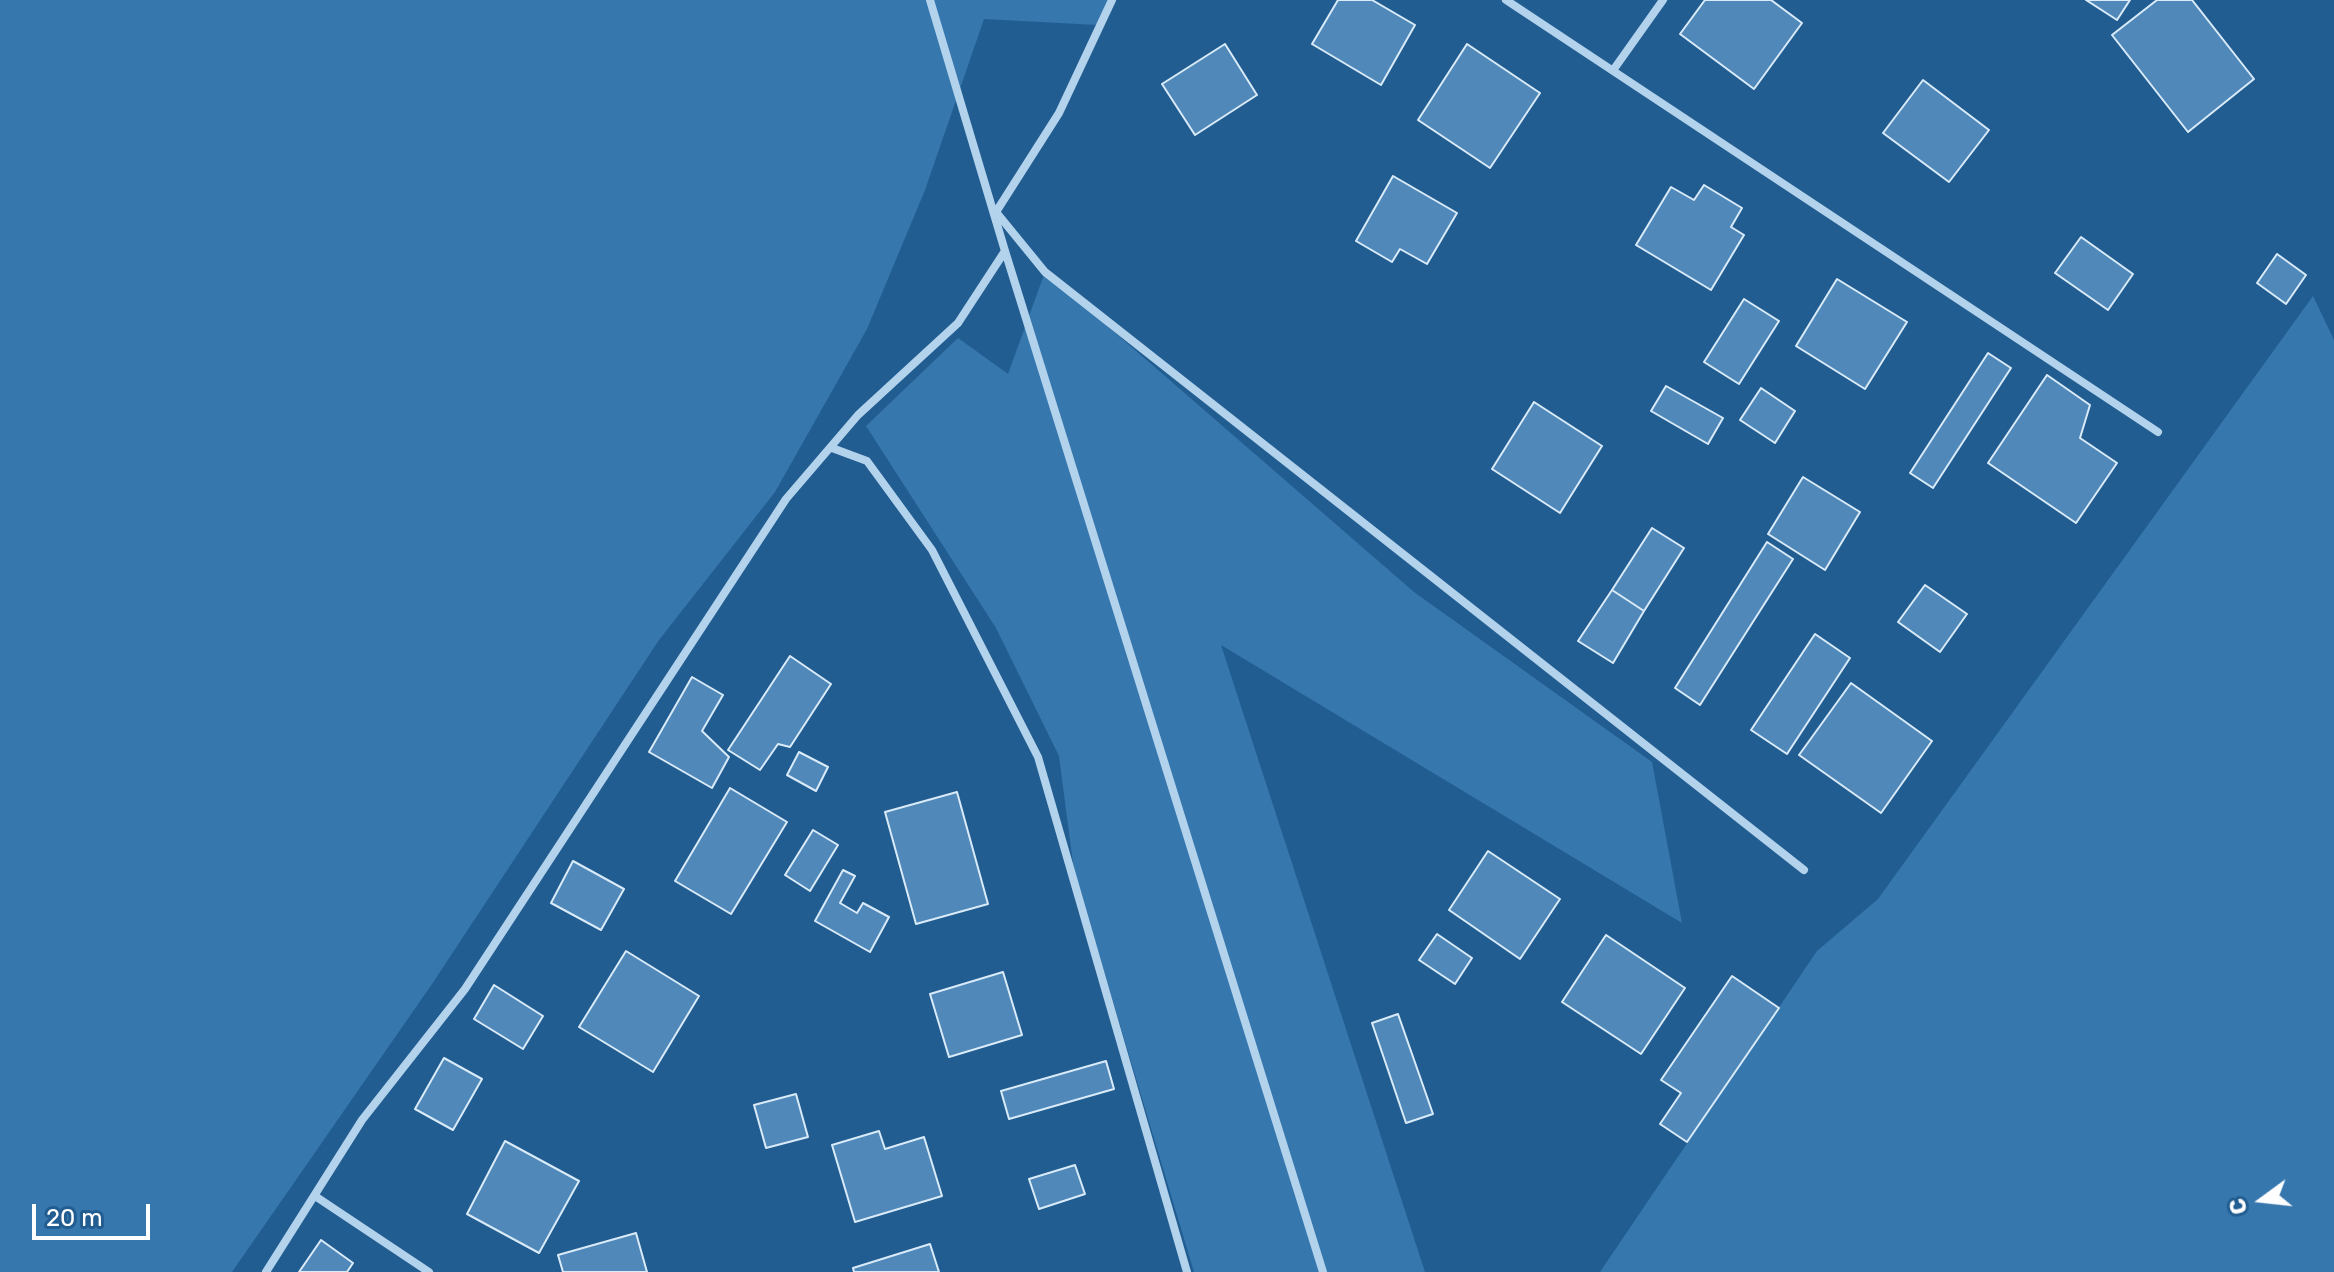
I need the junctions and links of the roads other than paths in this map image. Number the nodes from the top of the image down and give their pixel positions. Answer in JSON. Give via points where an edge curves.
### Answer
{"nodes":[{"id":1,"x":930,"y":0,"type":"edge"},
{"id":2,"x":1112,"y":0,"type":"edge"},
{"id":3,"x":1506,"y":0,"type":"edge"},
{"id":4,"x":1663,"y":0,"type":"edge"},
{"id":5,"x":1614,"y":69,"type":"junction"},
{"id":6,"x":996,"y":212,"type":"junction"},
{"id":7,"x":1005,"y":251,"type":"junction"},
{"id":8,"x":2158,"y":432,"type":"dead end"},
{"id":9,"x":832,"y":448,"type":"junction"},
{"id":10,"x":1804,"y":870,"type":"dead end"},
{"id":11,"x":315,"y":1196,"type":"junction"},
{"id":12,"x":266,"y":1272,"type":"edge"},
{"id":13,"x":429,"y":1272,"type":"edge"},
{"id":14,"x":1187,"y":1272,"type":"edge"},
{"id":15,"x":1323,"y":1272,"type":"edge"}],
"edges":[{"from":1,"to":6,"type":"street"},
{"from":2,"to":6,"type":"street","via":[[1059,113]]},
{"from":3,"to":5,"type":"street"},
{"from":4,"to":5,"type":"street"},
{"from":5,"to":8,"type":"street"},
{"from":6,"to":7,"type":"street"},
{"from":6,"to":10,"type":"street","via":[[1045,272]]},
{"from":7,"to":9,"type":"street","via":[[958,323],[858,415]]},
{"from":7,"to":15,"type":"street"},
{"from":9,"to":11,"type":"street","via":[[786,499],[465,989],[362,1120]]},
{"from":9,"to":14,"type":"street","via":[[867,461],[932,550],[1038,757]]},
{"from":11,"to":12,"type":"street"},
{"from":11,"to":13,"type":"street"}]}
